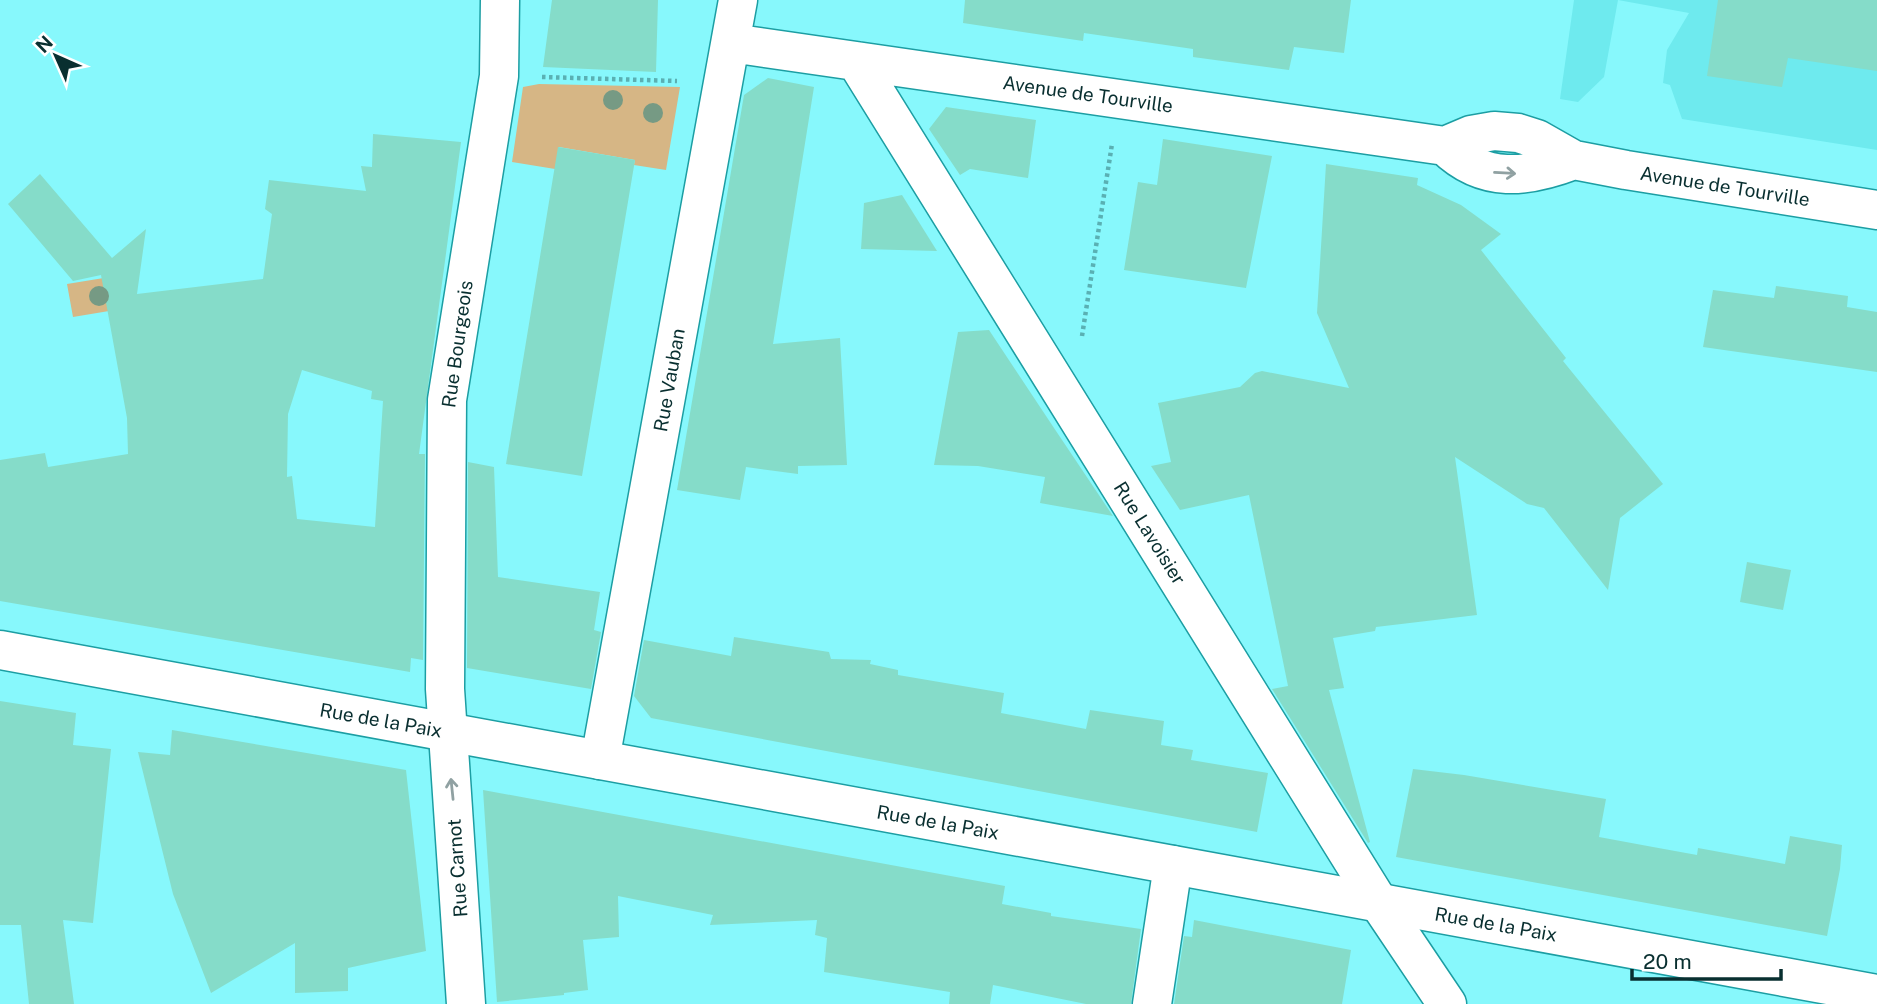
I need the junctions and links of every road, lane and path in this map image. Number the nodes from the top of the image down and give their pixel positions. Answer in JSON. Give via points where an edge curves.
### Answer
{"nodes":[{"id":1,"x":500,"y":0,"type":"edge"},
{"id":2,"x":738,"y":0,"type":"edge"},
{"id":3,"x":731,"y":43,"type":"junction"},
{"id":4,"x":856,"y":61,"type":"junction"},
{"id":5,"x":499,"y":76,"type":"junction"},
{"id":6,"x":723,"y":83,"type":"junction"},
{"id":7,"x":1119,"y":99,"type":"junction"},
{"id":8,"x":1877,"y":210,"type":"edge"},
{"id":9,"x":1082,"y":339,"type":"dead end"},
{"id":10,"x":0,"y":650,"type":"edge"},
{"id":11,"x":447,"y":732,"type":"junction"},
{"id":12,"x":600,"y":760,"type":"junction"},
{"id":13,"x":1172,"y":865,"type":"junction"},
{"id":14,"x":1379,"y":903,"type":"junction"},
{"id":15,"x":1877,"y":994,"type":"edge"},
{"id":16,"x":466,"y":1004,"type":"edge"},
{"id":17,"x":1152,"y":1004,"type":"edge"},
{"id":18,"x":1447,"y":1004,"type":"edge"}],
"edges":[{"from":1,"to":5,"type":"street","name":"Rue Bourgeois"},
{"from":2,"to":3,"type":"street","name":"Rue Vauban"},
{"from":3,"to":4,"type":"street","name":"Avenue de Tourville"},
{"from":3,"to":6,"type":"street","name":"Rue Vauban"},
{"from":4,"to":7,"type":"street","name":"Avenue de Tourville"},
{"from":4,"to":14,"type":"street","name":"Rue Lavoisier"},
{"from":5,"to":6,"type":"path"},
{"from":5,"to":11,"type":"street","name":"Rue Bourgeois","via":[[447,400]]},
{"from":6,"to":12,"type":"street","name":"Rue Vauban"},
{"from":7,"to":8,"type":"street","name":"Avenue de Tourville","via":[[1445,146],[1481,170],[1504,174],[1549,169],[1574,160]]},
{"from":7,"to":9,"type":"path"},
{"from":10,"to":11,"type":"street","name":"Rue de la Paix"},
{"from":11,"to":12,"type":"street","name":"Rue de la Paix"},
{"from":16,"to":11,"type":"street","name":"Rue Carnot","one_way":true},
{"from":12,"to":13,"type":"street","name":"Rue de la Paix"},
{"from":13,"to":14,"type":"street","name":"Rue de la Paix"},
{"from":13,"to":17,"type":"street"},
{"from":14,"to":15,"type":"street","name":"Rue de la Paix"},
{"from":14,"to":18,"type":"street","name":"Rue Lavoisier"}]}
